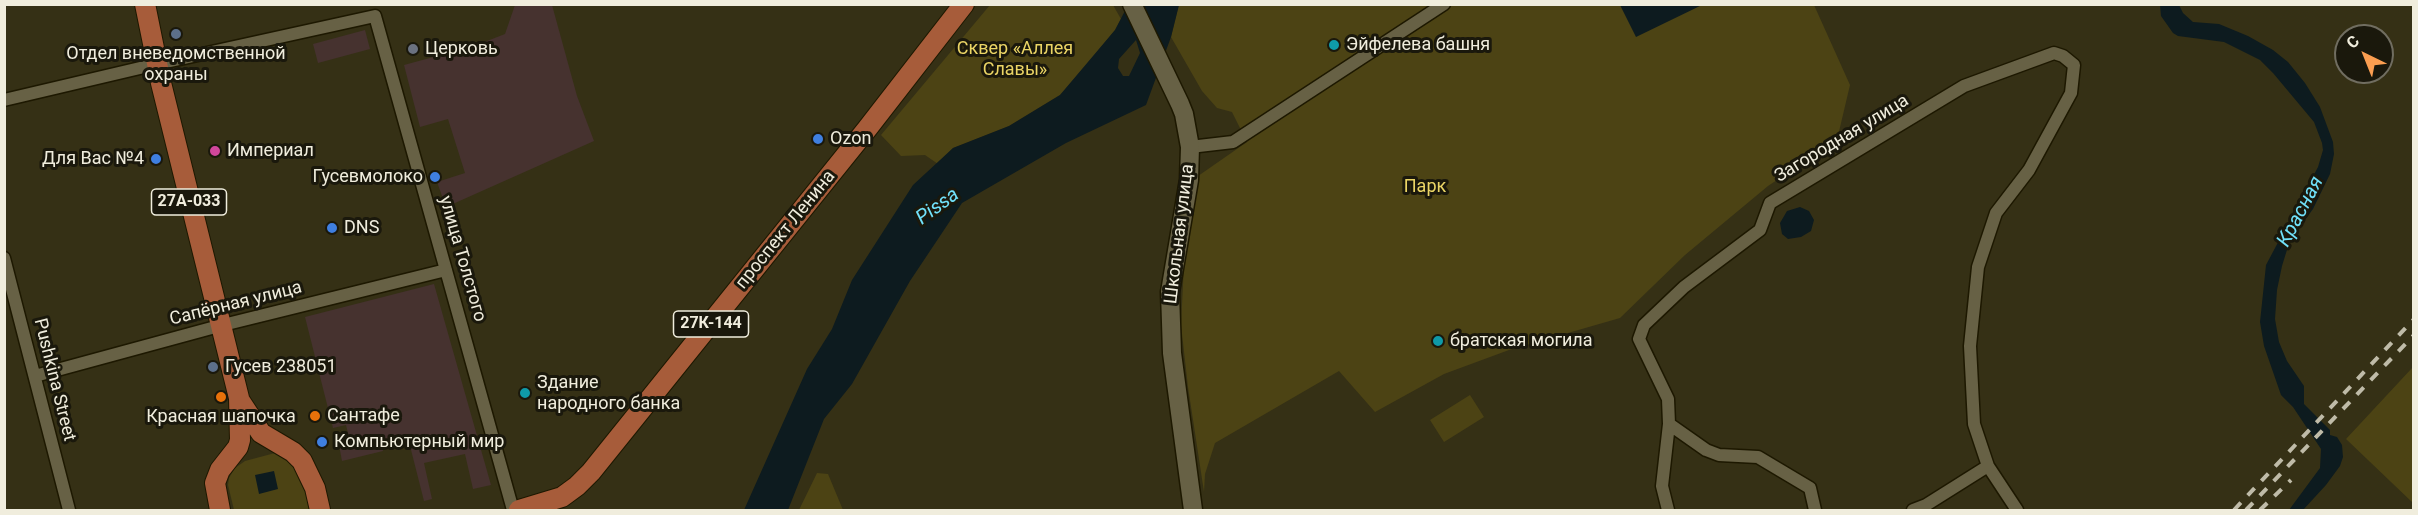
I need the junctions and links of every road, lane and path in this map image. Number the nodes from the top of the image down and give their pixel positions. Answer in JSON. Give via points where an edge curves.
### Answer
{"nodes":[{"id":1,"x":145,"y":4,"type":"edge"},
{"id":2,"x":964,"y":4,"type":"edge"},
{"id":3,"x":1132,"y":4,"type":"edge"},
{"id":4,"x":1444,"y":4,"type":"edge"},
{"id":5,"x":157,"y":64,"type":"junction"},
{"id":6,"x":4,"y":100,"type":"edge"},
{"id":7,"x":1190,"y":147,"type":"junction"},
{"id":8,"x":4,"y":258,"type":"edge"},
{"id":9,"x":446,"y":270,"type":"junction"},
{"id":10,"x":219,"y":326,"type":"junction"},
{"id":11,"x":35,"y":376,"type":"junction"},
{"id":12,"x":239,"y":399,"type":"junction"},
{"id":13,"x":1669,"y":424,"type":"junction"},
{"id":14,"x":278,"y":444,"type":"junction"},
{"id":15,"x":229,"y":459,"type":"junction"},
{"id":16,"x":1988,"y":466,"type":"junction"},
{"id":17,"x":69,"y":510,"type":"edge"},
{"id":18,"x":220,"y":510,"type":"edge"},
{"id":19,"x":320,"y":510,"type":"edge"},
{"id":20,"x":513,"y":510,"type":"edge"},
{"id":21,"x":519,"y":510,"type":"edge"},
{"id":22,"x":1193,"y":510,"type":"edge"},
{"id":23,"x":1668,"y":510,"type":"edge"},
{"id":24,"x":1815,"y":510,"type":"edge"},
{"id":25,"x":1913,"y":510,"type":"edge"},
{"id":26,"x":2018,"y":510,"type":"edge"}],
"edges":[{"from":1,"to":5,"type":"main road","number":"27А-033"},
{"from":2,"to":21,"type":"main road","name":"проспект Ленина","number":"27К-144","via":[[591,472],[562,497]]},
{"from":3,"to":7,"type":"main road","name":"Школьная улица","via":[[1184,114]]},
{"from":4,"to":7,"type":"street","via":[[1233,142]]},
{"from":5,"to":6,"type":"street"},
{"from":5,"to":9,"type":"street","name":"улица Толстого","via":[[375,16]]},
{"from":5,"to":10,"type":"main road","number":"27А-033"},
{"from":7,"to":22,"type":"main road","name":"Школьная улица","via":[[1170,292],[1172,353]]},
{"from":8,"to":11,"type":"street","name":"Pushkina Street"},
{"from":9,"to":10,"type":"street","name":"Сапёрная улица"},
{"from":9,"to":20,"type":"street","name":"улица Толстого"},
{"from":10,"to":11,"type":"street","name":"Сапёрная улица"},
{"from":10,"to":12,"type":"main road","number":"27А-033"},
{"from":11,"to":17,"type":"street","name":"Pushkina Street"},
{"from":12,"to":14,"type":"main road","via":[[261,433]]},
{"from":12,"to":15,"type":"main road","via":[[240,440]]},
{"from":13,"to":16,"type":"street","name":"Загородная улица","via":[[1668,399],[1639,339],[1644,325],[1684,287],[1760,230],[1770,203],[1964,86],[2054,54],[2074,65],[2071,93],[2029,170],[1996,213],[1978,267],[1970,346],[1974,423]]},
{"from":13,"to":23,"type":"street","via":[[1662,486]]},
{"from":13,"to":24,"type":"street","via":[[1706,450],[1758,457],[1810,488]]},
{"from":14,"to":15,"type":"main road"},
{"from":14,"to":19,"type":"main road","via":[[302,461]]},
{"from":15,"to":18,"type":"main road","via":[[215,483]]},
{"from":16,"to":25,"type":"street"},
{"from":16,"to":26,"type":"street"}]}
